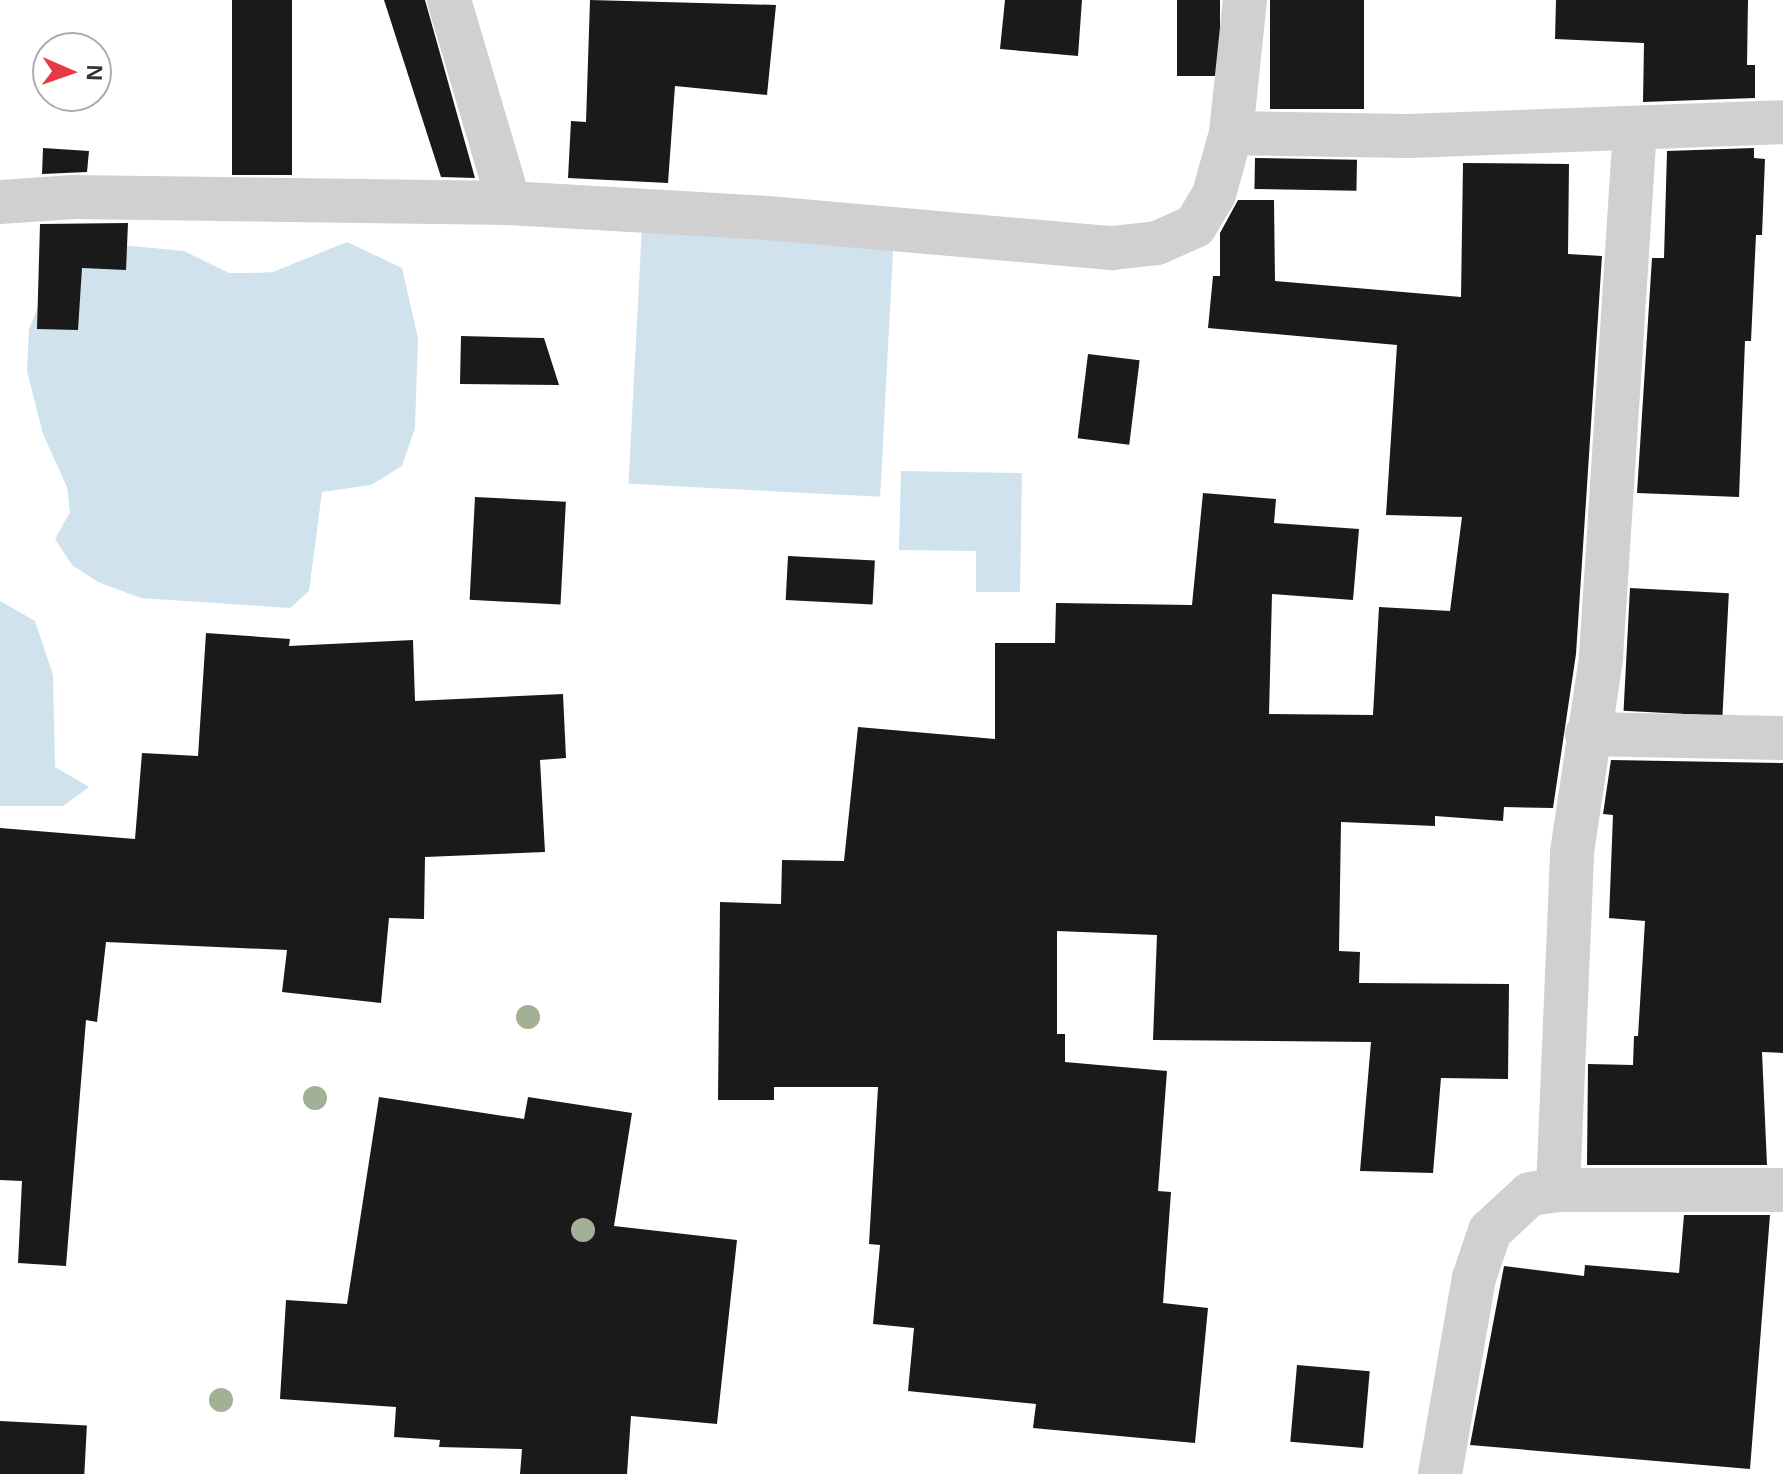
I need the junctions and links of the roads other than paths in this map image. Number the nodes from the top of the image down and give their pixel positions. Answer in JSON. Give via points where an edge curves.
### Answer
{"nodes":[{"id":1,"x":449,"y":0,"type":"edge"},
{"id":2,"x":1245,"y":0,"type":"edge"},
{"id":3,"x":1783,"y":122,"type":"edge"},
{"id":4,"x":1635,"y":129,"type":"junction"},
{"id":5,"x":1231,"y":133,"type":"junction"},
{"id":6,"x":0,"y":202,"type":"edge"},
{"id":7,"x":509,"y":203,"type":"junction"},
{"id":8,"x":1587,"y":734,"type":"junction"},
{"id":9,"x":1783,"y":738,"type":"edge"},
{"id":10,"x":1558,"y":1190,"type":"junction"},
{"id":11,"x":1783,"y":1190,"type":"edge"},
{"id":12,"x":1440,"y":1474,"type":"edge"}],
"edges":[{"from":1,"to":7,"type":"street"},
{"from":2,"to":5,"type":"street"},
{"from":3,"to":4,"type":"street"},
{"from":4,"to":5,"type":"street","via":[[1408,136]]},
{"from":4,"to":8,"type":"street","via":[[1601,657]]},
{"from":5,"to":7,"type":"street","via":[[1214,194],[1195,226],[1157,243],[1112,248],[767,218]]},
{"from":6,"to":7,"type":"street","via":[[74,197]]},
{"from":8,"to":9,"type":"street"},
{"from":8,"to":10,"type":"street","via":[[1572,852]]},
{"from":10,"to":11,"type":"street"},
{"from":10,"to":12,"type":"street","via":[[1530,1194],[1490,1231],[1474,1278]]}]}
